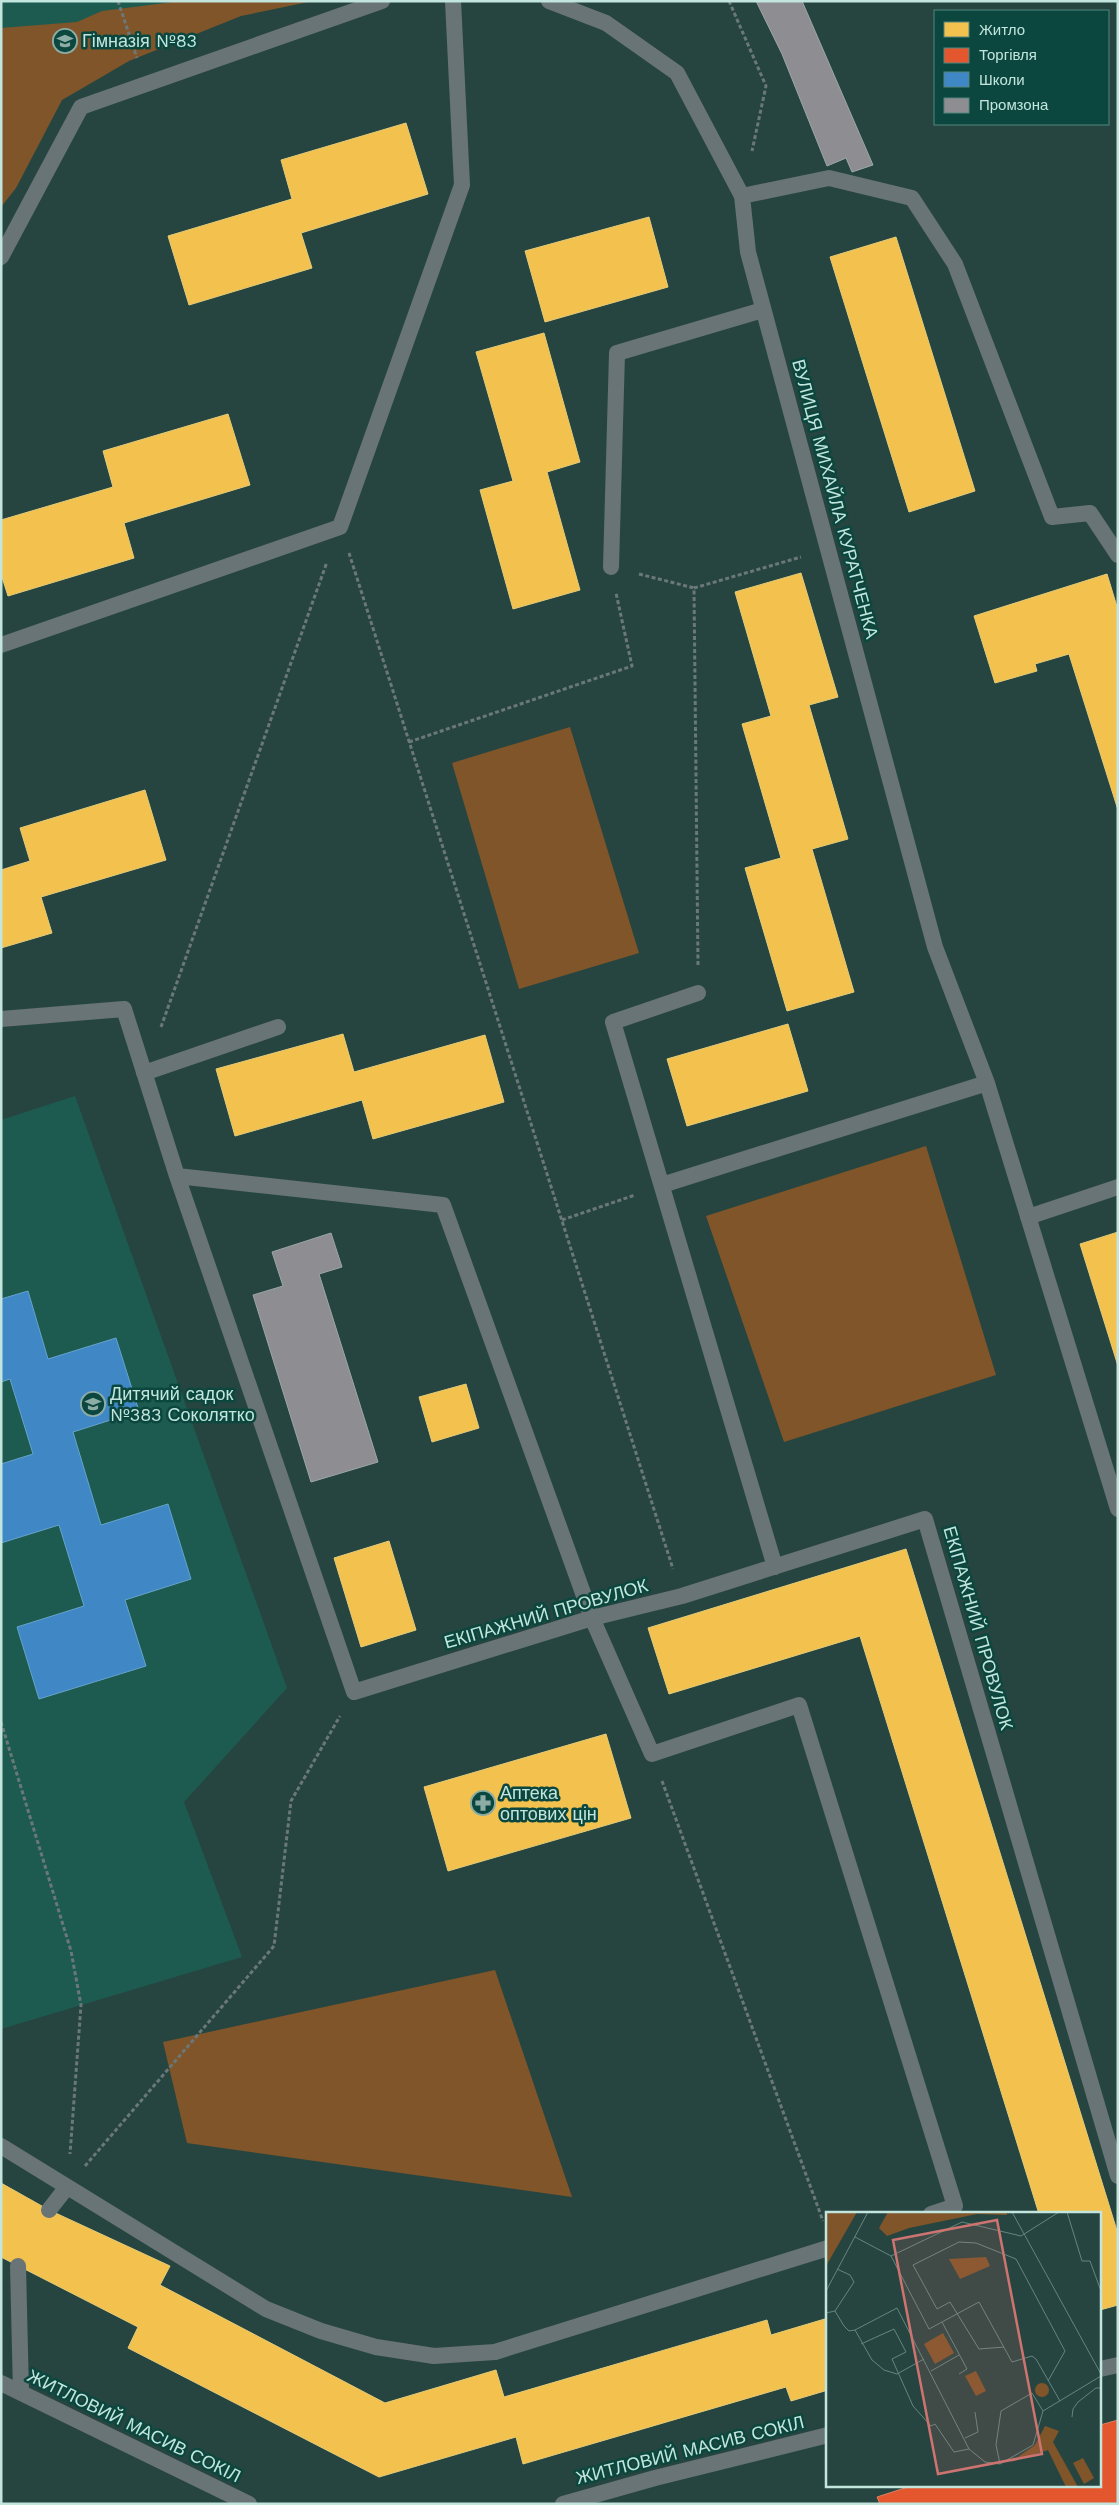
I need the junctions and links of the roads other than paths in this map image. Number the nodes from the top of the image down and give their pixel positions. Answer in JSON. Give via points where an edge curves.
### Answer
{"nodes":[{"id":1,"x":382,"y":1,"type":"edge"},
{"id":2,"x":453,"y":1,"type":"edge"},
{"id":3,"x":549,"y":1,"type":"edge"},
{"id":4,"x":742,"y":196,"type":"junction"},
{"id":5,"x":1,"y":257,"type":"edge"},
{"id":6,"x":763,"y":310,"type":"junction"},
{"id":7,"x":1118,"y":554,"type":"edge"},
{"id":8,"x":611,"y":567,"type":"road end"},
{"id":9,"x":1,"y":645,"type":"edge"},
{"id":10,"x":698,"y":994,"type":"road end"},
{"id":11,"x":1,"y":1019,"type":"edge"},
{"id":12,"x":278,"y":1027,"type":"dead end"},
{"id":13,"x":144,"y":1073,"type":"junction"},
{"id":14,"x":987,"y":1083,"type":"junction"},
{"id":15,"x":177,"y":1176,"type":"junction"},
{"id":16,"x":662,"y":1185,"type":"junction"},
{"id":17,"x":1118,"y":1187,"type":"edge"},
{"id":18,"x":1028,"y":1216,"type":"junction"},
{"id":19,"x":1118,"y":1509,"type":"edge"},
{"id":20,"x":775,"y":1567,"type":"junction"},
{"id":21,"x":592,"y":1618,"type":"junction"},
{"id":22,"x":1,"y":2146,"type":"edge"},
{"id":23,"x":1118,"y":2176,"type":"edge"},
{"id":24,"x":67,"y":2187,"type":"junction"},
{"id":25,"x":49,"y":2210,"type":"dead end"},
{"id":26,"x":937,"y":2212,"type":"edge"},
{"id":27,"x":826,"y":2249,"type":"edge"},
{"id":28,"x":18,"y":2266,"type":"dead end"},
{"id":29,"x":1118,"y":2365,"type":"edge"},
{"id":30,"x":1102,"y":2369,"type":"edge"},
{"id":31,"x":1,"y":2383,"type":"edge"},
{"id":32,"x":21,"y":2393,"type":"junction"},
{"id":33,"x":826,"y":2436,"type":"edge"},
{"id":34,"x":249,"y":2504,"type":"edge"},
{"id":35,"x":563,"y":2504,"type":"edge"}],
"edges":[{"from":1,"to":5,"type":"lane","via":[[81,107]]},
{"from":2,"to":9,"type":"lane","via":[[462,184],[340,527]]},
{"from":3,"to":4,"type":"lane","name":"ВУЛИЦЯ МИХАЙЛА КУРАТЧЕНКА","via":[[606,24],[678,73]]},
{"from":4,"to":6,"type":"lane","name":"ВУЛИЦЯ МИХАЙЛА КУРАТЧЕНКА","via":[[748,252]]},
{"from":4,"to":7,"type":"lane","via":[[829,178],[912,198],[955,264],[1052,517],[1090,513]]},
{"from":6,"to":8,"type":"lane","via":[[617,352]]},
{"from":6,"to":14,"type":"lane","name":"ВУЛИЦЯ МИХАЙЛА КУРАТЧЕНКА","via":[[935,947]]},
{"from":10,"to":16,"type":"lane","via":[[613,1022]]},
{"from":11,"to":13,"type":"lane","via":[[124,1009]]},
{"from":12,"to":13,"type":"lane"},
{"from":13,"to":15,"type":"lane"},
{"from":14,"to":16,"type":"lane"},
{"from":14,"to":18,"type":"lane","name":"ВУЛИЦЯ МИХАЙЛА КУРАТЧЕНКА"},
{"from":15,"to":21,"type":"lane","via":[[444,1205]]},
{"from":15,"to":21,"type":"lane","name":"ЕКІПАЖНИЙ ПРОВУЛОК","via":[[354,1692]]},
{"from":16,"to":20,"type":"lane"},
{"from":17,"to":18,"type":"lane"},
{"from":18,"to":19,"type":"lane","name":"ВУЛИЦЯ МИХАЙЛА КУРАТЧЕНКА"},
{"from":20,"to":21,"type":"lane","name":"ЕКІПАЖНИЙ ПРОВУЛОК","via":[[682,1596]]},
{"from":20,"to":23,"type":"lane","name":"ЕКІПАЖНИЙ ПРОВУЛОК","via":[[925,1520]]},
{"from":21,"to":26,"type":"lane","via":[[652,1754],[800,1705],[955,2206]]},
{"from":22,"to":24,"type":"lane"},
{"from":24,"to":25,"type":"lane"},
{"from":24,"to":27,"type":"lane","via":[[266,2309],[376,2347],[434,2356],[495,2352]]},
{"from":28,"to":32,"type":"lane"},
{"from":29,"to":30,"type":"lane"},
{"from":31,"to":32,"type":"lane","name":"ЖИТЛОВИЙ МАСИВ СОКІЛ"},
{"from":32,"to":34,"type":"lane","name":"ЖИТЛОВИЙ МАСИВ СОКІЛ"},
{"from":33,"to":35,"type":"lane","name":"ЖИТЛОВИЙ МАСИВ СОКІЛ"}]}
